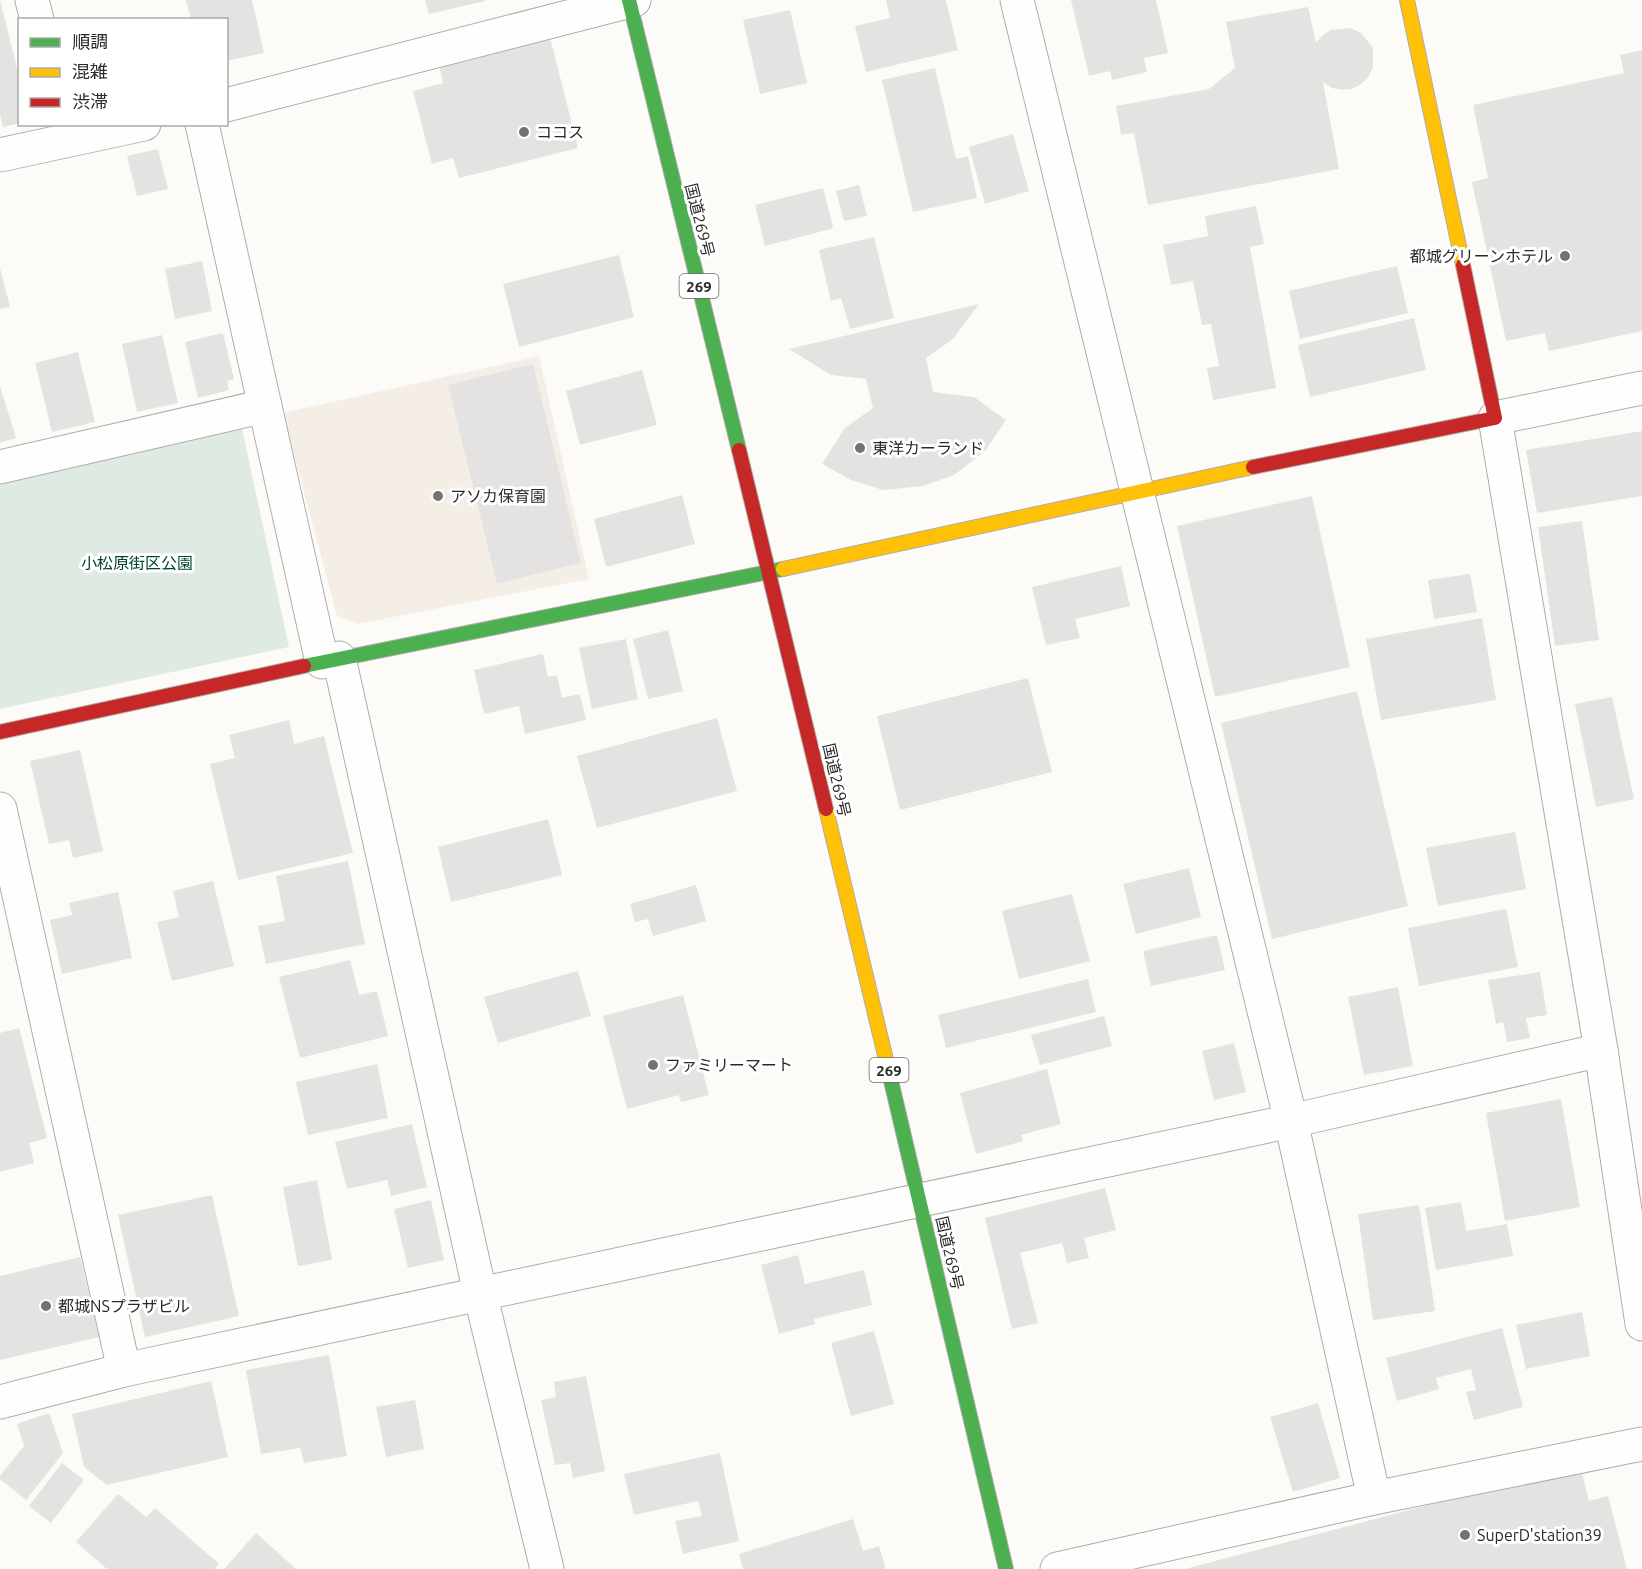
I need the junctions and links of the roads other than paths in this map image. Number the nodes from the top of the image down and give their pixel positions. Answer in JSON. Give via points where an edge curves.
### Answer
{"nodes":[{"id":1,"x":32,"y":0,"type":"edge"},
{"id":2,"x":631,"y":0,"type":"edge"},
{"id":3,"x":1017,"y":0,"type":"edge"},
{"id":4,"x":1407,"y":0,"type":"edge"},
{"id":5,"x":36,"y":18,"type":"edge"},
{"id":6,"x":228,"y":104,"type":"edge"},
{"id":7,"x":126,"y":126,"type":"edge"},
{"id":8,"x":202,"y":126,"type":"edge"},
{"id":9,"x":63,"y":133,"type":"edge"},
{"id":10,"x":0,"y":155,"type":"edge"},
{"id":11,"x":1642,"y":388,"type":"edge"},
{"id":12,"x":265,"y":406,"type":"junction"},
{"id":13,"x":1495,"y":418,"type":"junction"},
{"id":14,"x":0,"y":467,"type":"edge"},
{"id":15,"x":1137,"y":491,"type":"junction"},
{"id":16,"x":770,"y":572,"type":"junction"},
{"id":17,"x":330,"y":660,"type":"junction"},
{"id":18,"x":0,"y":732,"type":"edge"},
{"id":19,"x":0,"y":809,"type":"edge"},
{"id":20,"x":1601,"y":1050,"type":"junction"},
{"id":21,"x":1291,"y":1121,"type":"junction"},
{"id":22,"x":921,"y":1200,"type":"junction"},
{"id":23,"x":480,"y":1293,"type":"junction"},
{"id":24,"x":1642,"y":1324,"type":"edge"},
{"id":25,"x":124,"y":1370,"type":"junction"},
{"id":26,"x":0,"y":1402,"type":"edge"},
{"id":27,"x":1642,"y":1444,"type":"edge"},
{"id":28,"x":1374,"y":1498,"type":"junction"},
{"id":29,"x":547,"y":1569,"type":"edge"},
{"id":30,"x":1006,"y":1569,"type":"edge"},
{"id":31,"x":1057,"y":1569,"type":"edge"}],
"edges":[{"from":1,"to":5,"type":"street"},
{"from":2,"to":6,"type":"street"},
{"from":2,"to":16,"type":"main road","name":"国道269号","number":"269"},
{"from":3,"to":15,"type":"street"},
{"from":4,"to":13,"type":"main road"},
{"from":7,"to":9,"type":"street"},
{"from":8,"to":12,"type":"street"},
{"from":9,"to":10,"type":"street"},
{"from":11,"to":13,"type":"street"},
{"from":12,"to":14,"type":"street"},
{"from":12,"to":17,"type":"street"},
{"from":13,"to":15,"type":"main road"},
{"from":13,"to":20,"type":"street"},
{"from":15,"to":16,"type":"main road"},
{"from":15,"to":21,"type":"street"},
{"from":16,"to":17,"type":"main road"},
{"from":16,"to":22,"type":"main road","name":"国道269号","number":"269"},
{"from":17,"to":18,"type":"main road"},
{"from":17,"to":23,"type":"street"},
{"from":19,"to":25,"type":"street"},
{"from":20,"to":21,"type":"street"},
{"from":20,"to":24,"type":"street"},
{"from":21,"to":22,"type":"street"},
{"from":21,"to":28,"type":"street"},
{"from":22,"to":23,"type":"street"},
{"from":22,"to":30,"type":"main road","name":"国道269号","number":"269"},
{"from":23,"to":25,"type":"street"},
{"from":23,"to":29,"type":"street"},
{"from":25,"to":26,"type":"street"},
{"from":27,"to":28,"type":"street"},
{"from":28,"to":31,"type":"street"}]}
